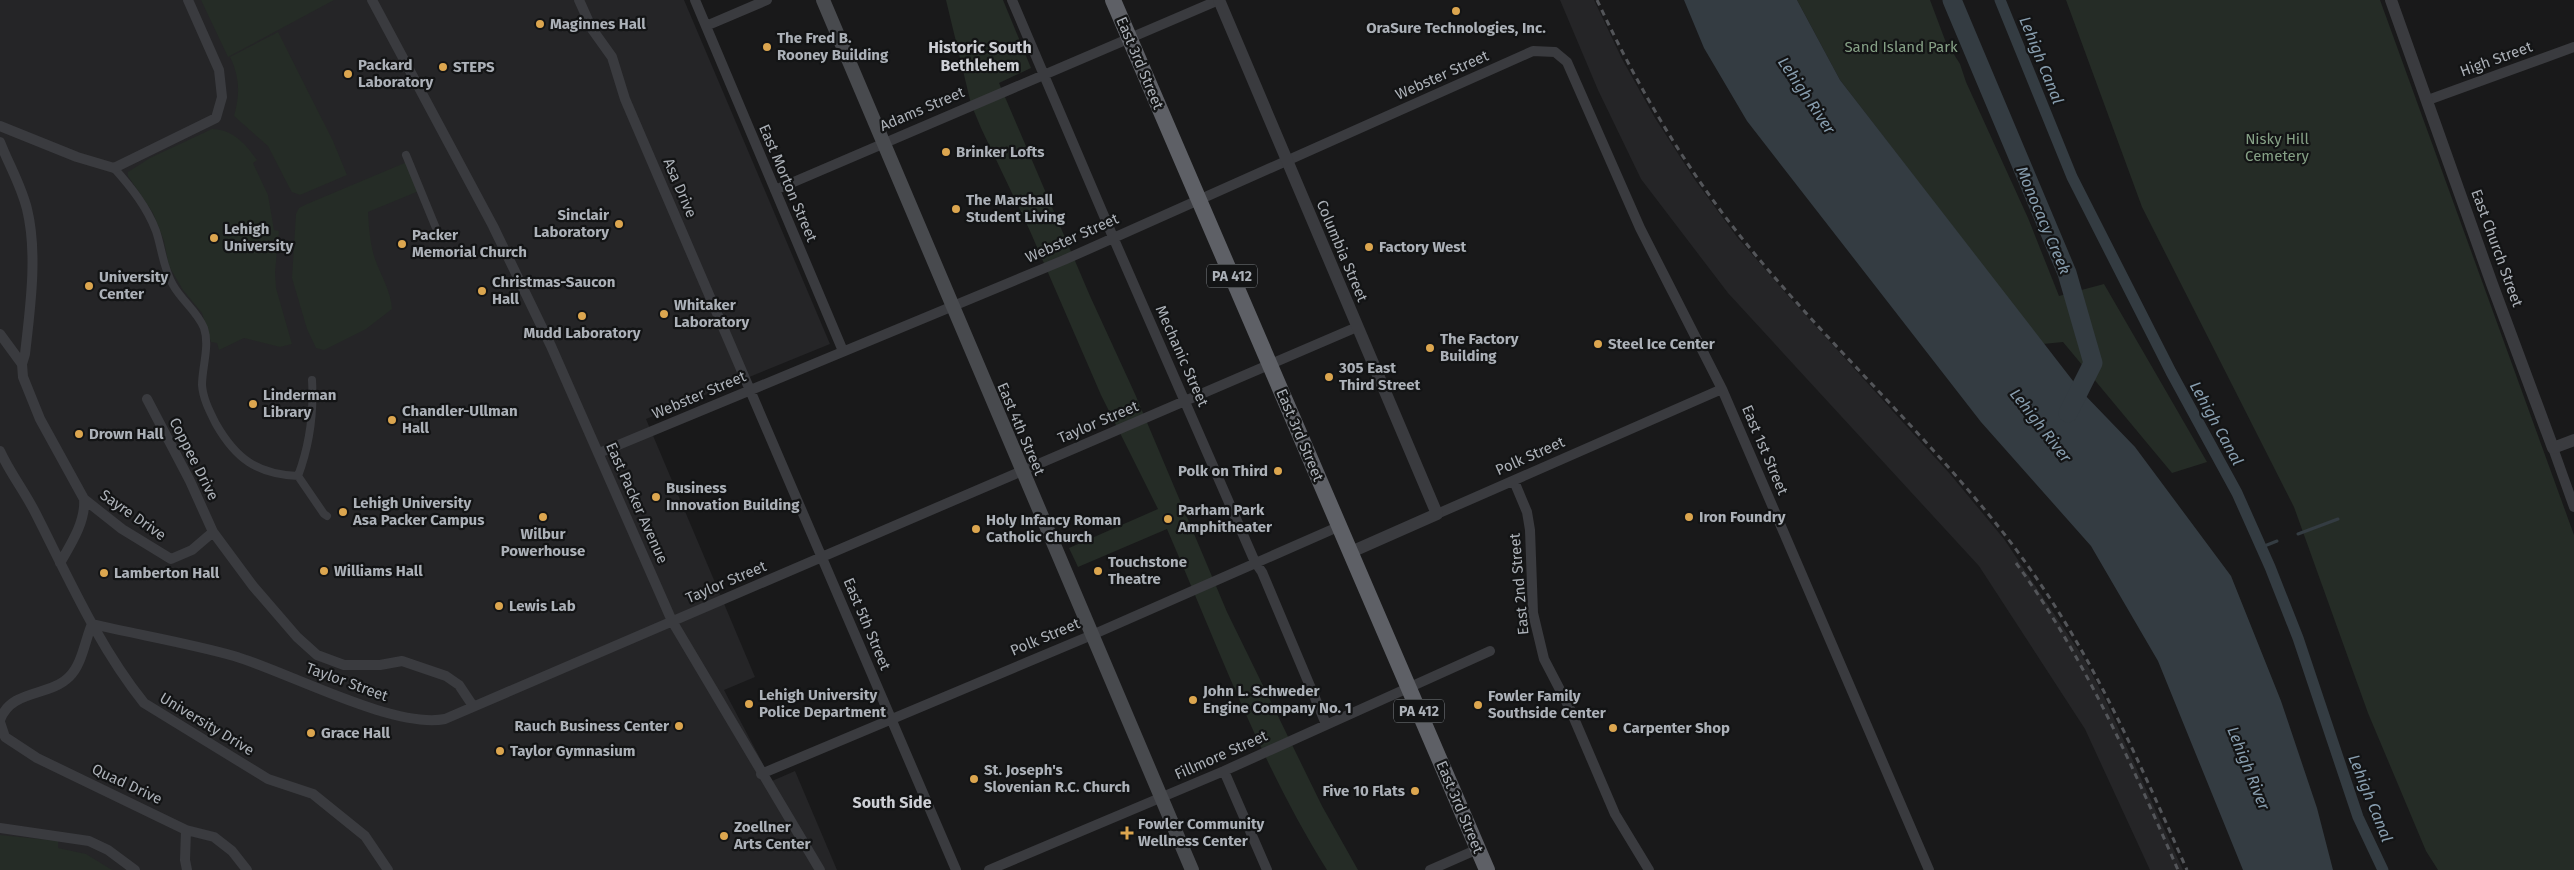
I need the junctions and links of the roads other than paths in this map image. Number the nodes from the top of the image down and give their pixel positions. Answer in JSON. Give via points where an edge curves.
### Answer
{"nodes":[{"id":1,"x":188,"y":0,"type":"edge"},
{"id":2,"x":372,"y":0,"type":"edge"},
{"id":3,"x":579,"y":0,"type":"edge"},
{"id":4,"x":695,"y":0,"type":"edge"},
{"id":5,"x":767,"y":0,"type":"edge"},
{"id":6,"x":823,"y":0,"type":"edge"},
{"id":7,"x":1012,"y":0,"type":"edge"},
{"id":8,"x":1113,"y":0,"type":"edge"},
{"id":9,"x":1219,"y":0,"type":"edge"},
{"id":10,"x":2391,"y":0,"type":"edge"},
{"id":11,"x":706,"y":26,"type":"junction"},
{"id":12,"x":1129,"y":38,"type":"junction"},
{"id":13,"x":2574,"y":47,"type":"edge"},
{"id":14,"x":1555,"y":52,"type":"joint"},
{"id":15,"x":1044,"y":74,"type":"junction"},
{"id":16,"x":2428,"y":100,"type":"junction"},
{"id":17,"x":0,"y":126,"type":"edge"},
{"id":18,"x":0,"y":142,"type":"edge"},
{"id":19,"x":883,"y":142,"type":"junction"},
{"id":20,"x":406,"y":155,"type":"dead end"},
{"id":21,"x":1286,"y":161,"type":"junction"},
{"id":22,"x":114,"y":168,"type":"junction"},
{"id":23,"x":775,"y":190,"type":"junction"},
{"id":24,"x":1198,"y":198,"type":"junction"},
{"id":25,"x":438,"y":233,"type":"dead end"},
{"id":26,"x":1112,"y":238,"type":"junction"},
{"id":27,"x":952,"y":305,"type":"junction"},
{"id":28,"x":1357,"y":327,"type":"junction"},
{"id":29,"x":0,"y":334,"type":"edge"},
{"id":30,"x":843,"y":351,"type":"junction"},
{"id":31,"x":22,"y":364,"type":"junction"},
{"id":32,"x":1270,"y":364,"type":"junction"},
{"id":33,"x":312,"y":380,"type":"dead end"},
{"id":34,"x":751,"y":389,"type":"junction"},
{"id":35,"x":1722,"y":389,"type":"junction"},
{"id":36,"x":147,"y":399,"type":"dead end"},
{"id":37,"x":1186,"y":400,"type":"junction"},
{"id":38,"x":2574,"y":440,"type":"edge"},
{"id":39,"x":2553,"y":448,"type":"junction"},
{"id":40,"x":0,"y":451,"type":"edge"},
{"id":41,"x":599,"y":453,"type":"junction"},
{"id":42,"x":1021,"y":471,"type":"junction"},
{"id":43,"x":298,"y":476,"type":"junction"},
{"id":44,"x":1514,"y":482,"type":"junction"},
{"id":45,"x":84,"y":499,"type":"junction"},
{"id":46,"x":2574,"y":507,"type":"edge"},
{"id":47,"x":1437,"y":514,"type":"junction"},
{"id":48,"x":327,"y":516,"type":"dead end"},
{"id":49,"x":1340,"y":526,"type":"junction"},
{"id":50,"x":213,"y":532,"type":"junction"},
{"id":51,"x":1351,"y":552,"type":"junction"},
{"id":52,"x":823,"y":557,"type":"junction"},
{"id":53,"x":1255,"y":562,"type":"junction"},
{"id":54,"x":60,"y":563,"type":"junction"},
{"id":55,"x":672,"y":621,"type":"junction"},
{"id":56,"x":92,"y":624,"type":"junction"},
{"id":57,"x":1092,"y":635,"type":"junction"},
{"id":58,"x":1490,"y":651,"type":"dead end"},
{"id":59,"x":1408,"y":687,"type":"junction"},
{"id":60,"x":472,"y":706,"type":"junction"},
{"id":61,"x":892,"y":720,"type":"junction"},
{"id":62,"x":0,"y":721,"type":"edge"},
{"id":63,"x":1326,"y":724,"type":"junction"},
{"id":64,"x":1224,"y":771,"type":"junction"},
{"id":65,"x":762,"y":774,"type":"junction"},
{"id":66,"x":1161,"y":798,"type":"junction"},
{"id":67,"x":0,"y":828,"type":"edge"},
{"id":68,"x":186,"y":830,"type":"junction"},
{"id":69,"x":1478,"y":849,"type":"junction"},
{"id":70,"x":135,"y":870,"type":"edge"},
{"id":71,"x":187,"y":870,"type":"edge"},
{"id":72,"x":247,"y":870,"type":"edge"},
{"id":73,"x":388,"y":870,"type":"edge"},
{"id":74,"x":820,"y":870,"type":"edge"},
{"id":75,"x":956,"y":870,"type":"edge"},
{"id":76,"x":989,"y":870,"type":"edge"},
{"id":77,"x":1192,"y":870,"type":"edge"},
{"id":78,"x":1267,"y":870,"type":"edge"},
{"id":79,"x":1430,"y":870,"type":"edge"},
{"id":80,"x":1487,"y":870,"type":"edge"},
{"id":81,"x":1649,"y":870,"type":"edge"},
{"id":82,"x":1929,"y":870,"type":"edge"}],
"edges":[{"from":1,"to":22,"type":"street","via":[[220,70],[222,97],[216,118]]},
{"from":2,"to":41,"type":"street","name":"East Packer Avenue","via":[[447,137],[542,328]]},
{"from":3,"to":34,"type":"street","name":"Asa Drive","via":[[592,29],[612,57],[625,98]]},
{"from":4,"to":11,"type":"street","name":"East Morton Street"},
{"from":5,"to":11,"type":"street"},
{"from":6,"to":19,"type":"main road","name":"East 4th Street"},
{"from":7,"to":15,"type":"street","name":"Mechanic Street"},
{"from":8,"to":12,"type":"highway","name":"East 3rd Street","number":"PA 412"},
{"from":9,"to":12,"type":"street","name":"Adams Street"},
{"from":9,"to":21,"type":"street","name":"Columbia Street"},
{"from":10,"to":16,"type":"street","name":"East Church Street"},
{"from":11,"to":23,"type":"street","name":"East Morton Street"},
{"from":12,"to":15,"type":"street","name":"Adams Street"},
{"from":12,"to":24,"type":"highway","name":"East 3rd Street","number":"PA 412"},
{"from":13,"to":16,"type":"street","name":"High Street"},
{"from":14,"to":21,"type":"street","name":"Webster Street","via":[[1532,51]]},
{"from":14,"to":35,"type":"street","name":"East 1st Street","via":[[1567,62],[1640,228]]},
{"from":15,"to":19,"type":"street","name":"Adams Street"},
{"from":15,"to":26,"type":"street","name":"Mechanic Street"},
{"from":16,"to":39,"type":"street","name":"East Church Street"},
{"from":17,"to":22,"type":"street","via":[[77,158]]},
{"from":18,"to":31,"type":"street","via":[[18,179],[28,211],[32,279]]},
{"from":19,"to":23,"type":"street","name":"Adams Street"},
{"from":19,"to":27,"type":"main road","name":"East 4th Street"},
{"from":20,"to":25,"type":"street"},
{"from":21,"to":24,"type":"street","name":"Webster Street"},
{"from":21,"to":28,"type":"street","name":"Columbia Street"},
{"from":22,"to":43,"type":"street","via":[[147,210],[168,275],[180,296],[199,317],[204,330],[202,387],[207,406],[226,441],[238,455],[256,467]]},
{"from":23,"to":30,"type":"street","name":"East Morton Street"},
{"from":24,"to":26,"type":"street","name":"Webster Street"},
{"from":24,"to":32,"type":"highway","name":"East 3rd Street","number":"PA 412"},
{"from":26,"to":27,"type":"street","name":"Webster Street"},
{"from":26,"to":37,"type":"street","name":"Mechanic Street"},
{"from":27,"to":30,"type":"street","name":"Webster Street"},
{"from":27,"to":42,"type":"main road","name":"East 4th Street"},
{"from":28,"to":32,"type":"street","name":"Taylor Street"},
{"from":28,"to":47,"type":"street","name":"Columbia Street"},
{"from":29,"to":31,"type":"street","name":"Sayre Drive"},
{"from":30,"to":34,"type":"street","name":"Webster Street"},
{"from":31,"to":45,"type":"street","name":"Sayre Drive","via":[[23,377],[40,419]]},
{"from":32,"to":37,"type":"street","name":"Taylor Street"},
{"from":32,"to":49,"type":"highway","name":"East 3rd Street","number":"PA 412"},
{"from":33,"to":43,"type":"street","via":[[314,409],[306,455]]},
{"from":34,"to":41,"type":"street","name":"Webster Street"},
{"from":34,"to":52,"type":"street","name":"East 5th Street"},
{"from":35,"to":44,"type":"street","name":"Polk Street"},
{"from":35,"to":82,"type":"street","name":"East 1st Street"},
{"from":36,"to":50,"type":"street","name":"Coppee Drive"},
{"from":37,"to":42,"type":"street","name":"Taylor Street"},
{"from":37,"to":53,"type":"street","name":"Mechanic Street"},
{"from":38,"to":39,"type":"street"},
{"from":39,"to":46,"type":"street","name":"East Church Street"},
{"from":40,"to":54,"type":"street","name":"University Drive"},
{"from":41,"to":55,"type":"street","name":"East Packer Avenue"},
{"from":42,"to":52,"type":"street","name":"Taylor Street"},
{"from":42,"to":57,"type":"main road","name":"East 4th Street"},
{"from":43,"to":48,"type":"street"},
{"from":44,"to":47,"type":"street","name":"Polk Street"},
{"from":44,"to":81,"type":"street","name":"East 2nd Street","via":[[1530,530],[1533,613],[1544,659],[1570,709],[1615,814]]},
{"from":45,"to":50,"type":"street","name":"Sayre Drive","via":[[129,534],[171,559],[192,550]]},
{"from":45,"to":54,"type":"street","via":[[85,507],[78,527]]},
{"from":47,"to":51,"type":"street","name":"Polk Street"},
{"from":49,"to":51,"type":"highway","name":"East 3rd Street","number":"PA 412"},
{"from":49,"to":53,"type":"street","name":"Polk Street"},
{"from":50,"to":60,"type":"street","via":[[253,586],[297,637],[317,654],[344,666],[402,662],[432,671],[454,681]]},
{"from":51,"to":59,"type":"highway","name":"East 3rd Street","number":"PA 412"},
{"from":52,"to":55,"type":"street","name":"Taylor Street"},
{"from":52,"to":61,"type":"street","name":"East 5th Street"},
{"from":53,"to":57,"type":"street","name":"Polk Street"},
{"from":53,"to":63,"type":"street","name":"Mechanic Street"},
{"from":54,"to":56,"type":"street","name":"University Drive"},
{"from":55,"to":60,"type":"street","name":"Taylor Street"},
{"from":55,"to":65,"type":"street","name":"East Packer Avenue"},
{"from":56,"to":60,"type":"street","name":"Taylor Street","via":[[233,656],[408,719],[445,719]]},
{"from":56,"to":62,"type":"street","name":"Quad Drive","via":[[77,666],[68,679],[57,687],[15,701]]},
{"from":56,"to":73,"type":"street","name":"University Drive","via":[[144,704],[268,779],[313,794],[365,836]]},
{"from":57,"to":61,"type":"street","name":"Polk Street"},
{"from":57,"to":66,"type":"main road","name":"East 4th Street"},
{"from":58,"to":59,"type":"street","name":"Fillmore Street"},
{"from":59,"to":63,"type":"street","name":"Fillmore Street"},
{"from":59,"to":69,"type":"highway","name":"East 3rd Street","number":"PA 412"},
{"from":61,"to":65,"type":"street","name":"Polk Street"},
{"from":61,"to":75,"type":"street","name":"East 5th Street"},
{"from":62,"to":68,"type":"street","name":"Quad Drive","via":[[2,734],[8,741],[37,758]]},
{"from":63,"to":64,"type":"street","name":"Fillmore Street"},
{"from":64,"to":66,"type":"street","name":"Fillmore Street"},
{"from":64,"to":78,"type":"street"},
{"from":65,"to":74,"type":"street","name":"East Packer Avenue"},
{"from":66,"to":76,"type":"street","name":"Fillmore Street"},
{"from":66,"to":77,"type":"main road","name":"East 4th Street"},
{"from":67,"to":70,"type":"street","via":[[89,841],[108,850]]},
{"from":68,"to":71,"type":"street"},
{"from":68,"to":72,"type":"street","name":"Quad Drive","via":[[214,837]]},
{"from":69,"to":79,"type":"street"},
{"from":69,"to":80,"type":"highway","name":"East 3rd Street","number":"PA 412"}]}
